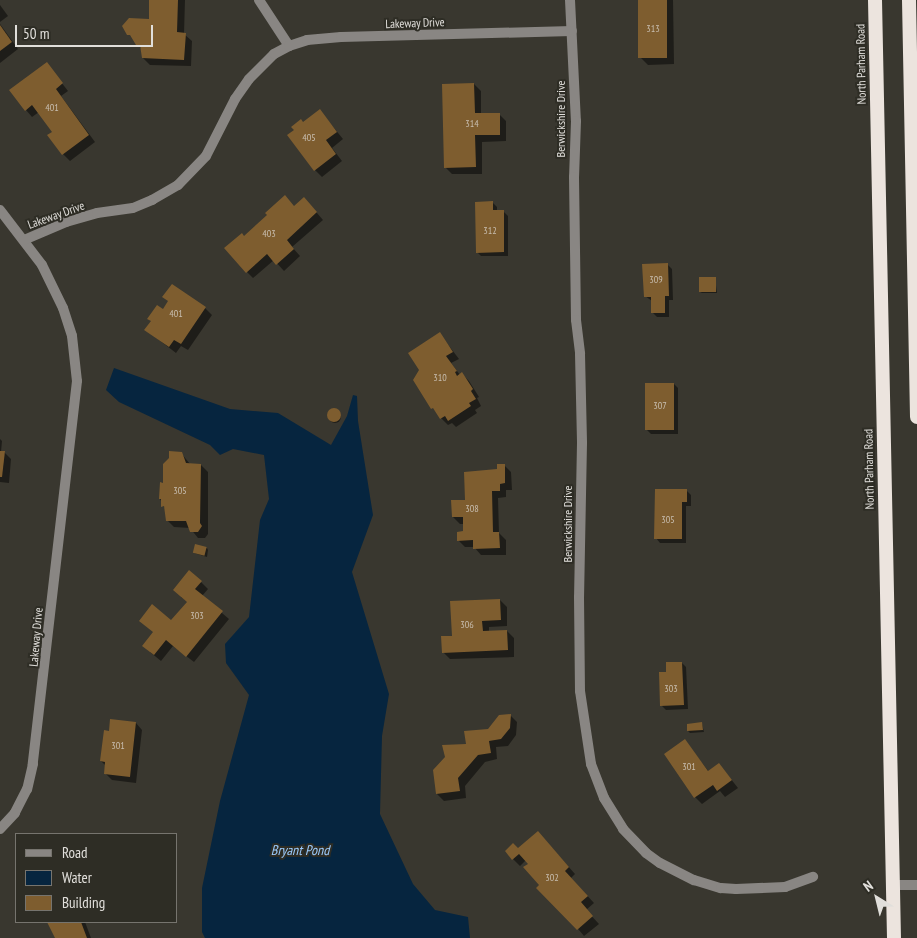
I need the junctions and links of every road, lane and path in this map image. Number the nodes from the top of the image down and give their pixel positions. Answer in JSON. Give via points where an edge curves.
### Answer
{"nodes":[{"id":1,"x":259,"y":0,"type":"edge"},
{"id":2,"x":570,"y":0,"type":"edge"},
{"id":3,"x":875,"y":0,"type":"edge"},
{"id":4,"x":909,"y":0,"type":"edge"},
{"id":5,"x":572,"y":31,"type":"junction"},
{"id":6,"x":288,"y":46,"type":"junction"},
{"id":7,"x":0,"y":210,"type":"edge"},
{"id":8,"x":24,"y":240,"type":"junction"},
{"id":9,"x":917,"y":417,"type":"edge"},
{"id":10,"x":0,"y":829,"type":"edge"},
{"id":11,"x":813,"y":878,"type":"dead end"},
{"id":12,"x":893,"y":885,"type":"junction"},
{"id":13,"x":917,"y":885,"type":"edge"},
{"id":14,"x":894,"y":938,"type":"edge"}],
"edges":[{"from":1,"to":6,"type":"street"},
{"from":2,"to":5,"type":"street","name":"Berwickshire Drive"},
{"from":3,"to":12,"type":"highway","name":"North Parham Road"},
{"from":4,"to":9,"type":"highway"},
{"from":5,"to":6,"type":"street","name":"Lakeway Drive","via":[[341,37],[306,40]]},
{"from":5,"to":11,"type":"street","name":"Berwickshire Drive","via":[[576,121],[576,320],[582,443],[580,691],[591,764],[604,798],[623,829],[660,863],[694,880],[722,888],[785,887]]},
{"from":6,"to":8,"type":"street","name":"Lakeway Drive","via":[[274,54],[249,79],[206,156],[178,185],[133,208],[66,222]]},
{"from":7,"to":8,"type":"street"},
{"from":8,"to":10,"type":"street","name":"Lakeway Drive","via":[[42,265],[63,308],[72,336],[77,381],[33,764],[27,789],[16,813]]},
{"from":12,"to":13,"type":"street"},
{"from":12,"to":14,"type":"highway","name":"North Parham Road"}]}
